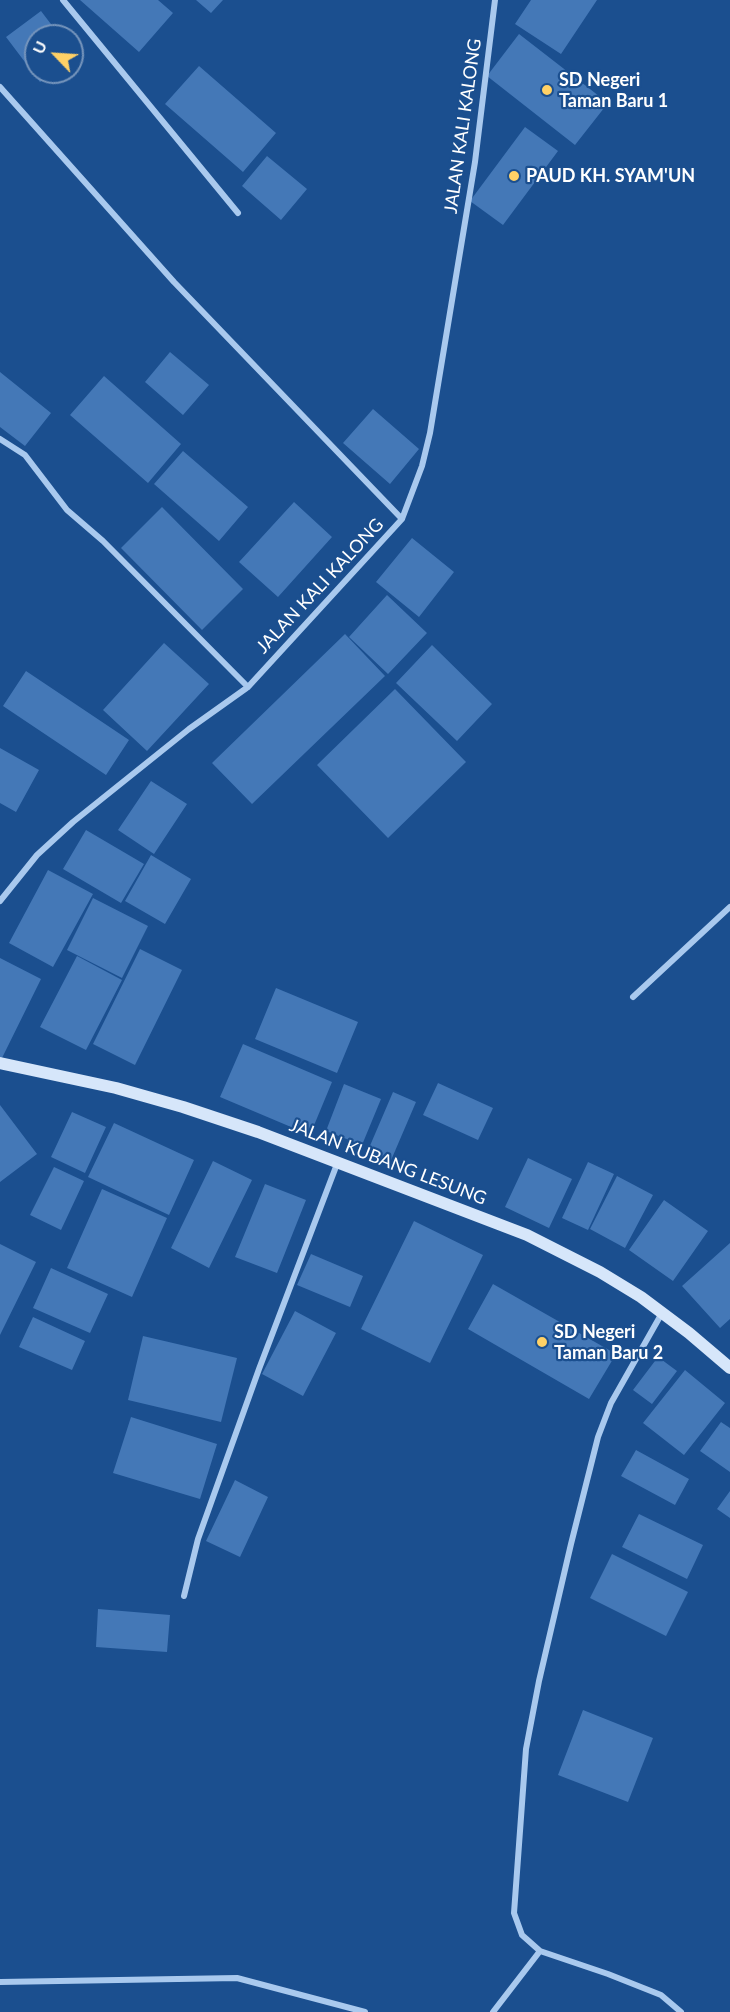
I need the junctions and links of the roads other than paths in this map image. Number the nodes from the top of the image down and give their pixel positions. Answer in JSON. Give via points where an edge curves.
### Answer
{"nodes":[{"id":1,"x":63,"y":0,"type":"edge"},
{"id":2,"x":495,"y":0,"type":"edge"},
{"id":3,"x":0,"y":87,"type":"edge"},
{"id":4,"x":238,"y":213,"type":"dead end"},
{"id":5,"x":0,"y":439,"type":"edge"},
{"id":6,"x":402,"y":519,"type":"junction"},
{"id":7,"x":248,"y":687,"type":"junction"},
{"id":8,"x":0,"y":901,"type":"edge"},
{"id":9,"x":730,"y":907,"type":"edge"},
{"id":10,"x":633,"y":997,"type":"dead end"},
{"id":11,"x":0,"y":1063,"type":"edge"},
{"id":12,"x":337,"y":1164,"type":"junction"},
{"id":13,"x":662,"y":1313,"type":"junction"},
{"id":14,"x":730,"y":1368,"type":"edge"},
{"id":15,"x":184,"y":1596,"type":"dead end"},
{"id":16,"x":540,"y":1951,"type":"junction"},
{"id":17,"x":0,"y":1982,"type":"edge"},
{"id":18,"x":365,"y":2012,"type":"edge"},
{"id":19,"x":493,"y":2012,"type":"edge"},
{"id":20,"x":681,"y":2012,"type":"edge"}],
"edges":[{"from":1,"to":4,"type":"street"},
{"from":2,"to":6,"type":"street","name":"JALAN KALI KALONG","via":[[475,162],[430,433]]},
{"from":3,"to":6,"type":"street","via":[[174,282]]},
{"from":5,"to":7,"type":"street","via":[[24,455],[67,510],[103,541]]},
{"from":6,"to":7,"type":"street","name":"JALAN KALI KALONG"},
{"from":7,"to":8,"type":"street","name":"JALAN KALI KALONG","via":[[73,822],[37,855]]},
{"from":9,"to":10,"type":"street"},
{"from":11,"to":12,"type":"street","name":"JALAN KUBANG LESUNG","via":[[117,1088],[183,1107]]},
{"from":12,"to":13,"type":"street","name":"JALAN KUBANG LESUNG","via":[[527,1235],[600,1272]]},
{"from":12,"to":15,"type":"street","via":[[202,1528]]},
{"from":13,"to":14,"type":"street","name":"JALAN KUBANG LESUNG"},
{"from":13,"to":16,"type":"street","via":[[611,1403],[598,1437],[539,1681],[526,1749],[514,1913],[522,1935]]},
{"from":16,"to":19,"type":"street"},
{"from":16,"to":20,"type":"street","via":[[661,1995]]},
{"from":17,"to":18,"type":"street","via":[[237,1978]]}]}
